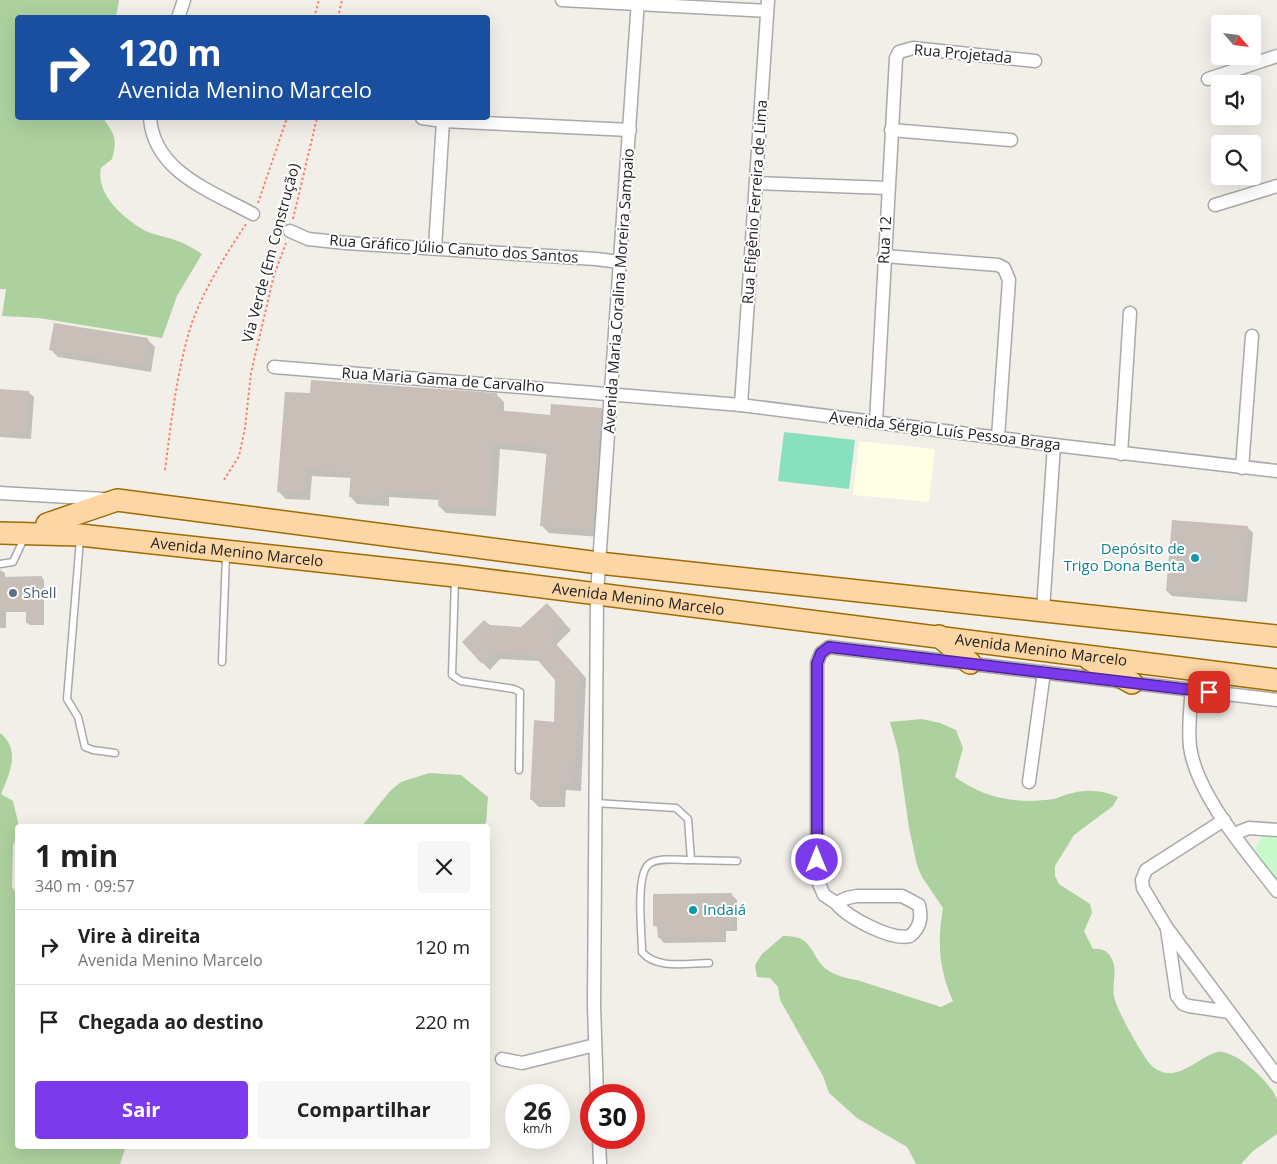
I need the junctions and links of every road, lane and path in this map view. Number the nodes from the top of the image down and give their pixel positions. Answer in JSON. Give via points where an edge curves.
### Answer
{"nodes":[{"id":1,"x":184,"y":0,"type":"edge"},
{"id":2,"x":319,"y":0,"type":"edge"},
{"id":3,"x":342,"y":0,"type":"edge"},
{"id":4,"x":562,"y":0,"type":"edge"},
{"id":5,"x":638,"y":3,"type":"edge"},
{"id":6,"x":768,"y":5,"type":"edge"},
{"id":7,"x":179,"y":15,"type":"edge"},
{"id":8,"x":315,"y":15,"type":"edge"},
{"id":9,"x":339,"y":15,"type":"edge"},
{"id":10,"x":1277,"y":56,"type":"edge"},
{"id":11,"x":896,"y":58,"type":"joint"},
{"id":12,"x":1034,"y":61,"type":"dead end"},
{"id":13,"x":1208,"y":78,"type":"dead end"},
{"id":14,"x":150,"y":120,"type":"edge"},
{"id":15,"x":285,"y":120,"type":"edge"},
{"id":16,"x":317,"y":120,"type":"edge"},
{"id":17,"x":443,"y":120,"type":"joint"},
{"id":18,"x":630,"y":130,"type":"junction"},
{"id":19,"x":891,"y":130,"type":"junction"},
{"id":20,"x":1011,"y":140,"type":"dead end"},
{"id":21,"x":756,"y":184,"type":"junction"},
{"id":22,"x":1277,"y":186,"type":"edge"},
{"id":23,"x":887,"y":188,"type":"junction"},
{"id":24,"x":1215,"y":205,"type":"dead end"},
{"id":25,"x":253,"y":214,"type":"junction"},
{"id":26,"x":290,"y":231,"type":"junction"},
{"id":27,"x":435,"y":248,"type":"junction"},
{"id":28,"x":884,"y":256,"type":"junction"},
{"id":29,"x":620,"y":262,"type":"junction"},
{"id":30,"x":1130,"y":313,"type":"dead end"},
{"id":31,"x":1252,"y":336,"type":"dead end"},
{"id":32,"x":274,"y":367,"type":"dead end"},
{"id":33,"x":612,"y":393,"type":"junction"},
{"id":34,"x":742,"y":405,"type":"junction"},
{"id":35,"x":876,"y":422,"type":"junction"},
{"id":36,"x":998,"y":438,"type":"junction"},
{"id":37,"x":1054,"y":446,"type":"junction"},
{"id":38,"x":1121,"y":454,"type":"junction"},
{"id":39,"x":1242,"y":468,"type":"junction"},
{"id":40,"x":165,"y":470,"type":"dead end"},
{"id":41,"x":1277,"y":471,"type":"edge"},
{"id":42,"x":224,"y":480,"type":"dead end"},
{"id":43,"x":0,"y":494,"type":"edge"},
{"id":44,"x":117,"y":500,"type":"junction"},
{"id":45,"x":0,"y":522,"type":"edge"},
{"id":46,"x":47,"y":524,"type":"junction"},
{"id":47,"x":0,"y":533,"type":"edge"},
{"id":48,"x":27,"y":533,"type":"junction"},
{"id":49,"x":80,"y":536,"type":"junction"},
{"id":50,"x":432,"y":541,"type":"junction"},
{"id":51,"x":226,"y":551,"type":"junction"},
{"id":52,"x":0,"y":564,"type":"edge"},
{"id":53,"x":487,"y":570,"type":"junction"},
{"id":54,"x":455,"y":576,"type":"junction"},
{"id":55,"x":598,"y":580,"type":"junction"},
{"id":56,"x":1043,"y":610,"type":"junction"},
{"id":57,"x":939,"y":636,"type":"junction"},
{"id":58,"x":1277,"y":636,"type":"edge"},
{"id":59,"x":1080,"y":654,"type":"junction"},
{"id":60,"x":222,"y":662,"type":"dead end"},
{"id":61,"x":970,"y":663,"type":"junction"},
{"id":62,"x":1277,"y":666,"type":"edge"},
{"id":63,"x":1044,"y":672,"type":"junction"},
{"id":64,"x":1277,"y":680,"type":"edge"},
{"id":65,"x":1132,"y":683,"type":"junction"},
{"id":66,"x":1192,"y":690,"type":"junction"},
{"id":67,"x":1277,"y":700,"type":"edge"},
{"id":68,"x":115,"y":753,"type":"dead end"},
{"id":69,"x":519,"y":770,"type":"dead end"},
{"id":70,"x":1029,"y":782,"type":"dead end"},
{"id":71,"x":595,"y":803,"type":"junction"},
{"id":72,"x":1224,"y":820,"type":"junction"},
{"id":73,"x":1277,"y":830,"type":"edge"},
{"id":74,"x":1234,"y":834,"type":"junction"},
{"id":75,"x":691,"y":860,"type":"junction"},
{"id":76,"x":737,"y":861,"type":"dead end"},
{"id":77,"x":1277,"y":891,"type":"edge"},
{"id":78,"x":836,"y":903,"type":"junction"},
{"id":79,"x":1167,"y":928,"type":"junction"},
{"id":80,"x":709,"y":963,"type":"dead end"},
{"id":81,"x":1229,"y":1012,"type":"junction"},
{"id":82,"x":595,"y":1045,"type":"junction"},
{"id":83,"x":502,"y":1059,"type":"dead end"},
{"id":84,"x":1277,"y":1076,"type":"edge"},
{"id":85,"x":597,"y":1084,"type":"edge"},
{"id":86,"x":599,"y":1149,"type":"edge"},
{"id":87,"x":600,"y":1164,"type":"edge"}],
"edges":[{"from":1,"to":7,"type":"street"},
{"from":2,"to":8,"type":"path"},
{"from":3,"to":9,"type":"path"},
{"from":4,"to":5,"type":"street"},
{"from":5,"to":6,"type":"street"},
{"from":5,"to":18,"type":"street","name":"Avenida Maria Coralina Moreira Sampaio"},
{"from":6,"to":21,"type":"street","name":"Rua Efigênio Ferreira de Lima"},
{"from":10,"to":13,"type":"street"},
{"from":11,"to":12,"type":"street","name":"Rua Projetada","via":[[899,52],[913,48]]},
{"from":11,"to":19,"type":"street","name":"Rua 12"},
{"from":14,"to":25,"type":"street","via":[[156,146],[170,164]]},
{"from":15,"to":25,"type":"path"},
{"from":16,"to":26,"type":"path","name":"Via Verde (Em Construção)"},
{"from":17,"to":18,"type":"street"},
{"from":17,"to":27,"type":"street"},
{"from":18,"to":29,"type":"street","name":"Avenida Maria Coralina Moreira Sampaio"},
{"from":19,"to":20,"type":"street"},
{"from":19,"to":23,"type":"street","name":"Rua 12"},
{"from":21,"to":23,"type":"street"},
{"from":21,"to":34,"type":"street","name":"Rua Efigênio Ferreira de Lima"},
{"from":22,"to":24,"type":"street"},
{"from":23,"to":28,"type":"street","name":"Rua 12"},
{"from":25,"to":40,"type":"path","via":[[223,259],[189,330],[175,390]]},
{"from":26,"to":27,"type":"street","name":"Rua Gráfico Júlio Canuto dos Santos","via":[[327,241]]},
{"from":26,"to":42,"type":"path","name":"Via Verde (Em Construção)","via":[[274,275],[253,365],[239,456]]},
{"from":27,"to":29,"type":"street","name":"Rua Gráfico Júlio Canuto dos Santos"},
{"from":28,"to":35,"type":"street","name":"Rua 12"},
{"from":28,"to":36,"type":"street","via":[[1004,268],[1009,280]]},
{"from":29,"to":33,"type":"street","name":"Avenida Maria Coralina Moreira Sampaio"},
{"from":30,"to":38,"type":"street"},
{"from":31,"to":39,"type":"street"},
{"from":32,"to":33,"type":"street","name":"Rua Maria Gama de Carvalho"},
{"from":33,"to":34,"type":"street","name":"Avenida Sérgio Luís Pessoa Braga"},
{"from":33,"to":55,"type":"street","name":"Avenida Maria Coralina Moreira Sampaio"},
{"from":34,"to":35,"type":"street","name":"Avenida Sérgio Luís Pessoa Braga"},
{"from":35,"to":36,"type":"street","name":"Avenida Sérgio Luís Pessoa Braga"},
{"from":36,"to":37,"type":"street","name":"Avenida Sérgio Luís Pessoa Braga"},
{"from":37,"to":38,"type":"street","name":"Avenida Sérgio Luís Pessoa Braga"},
{"from":37,"to":56,"type":"street"},
{"from":38,"to":39,"type":"street","name":"Avenida Sérgio Luís Pessoa Braga"},
{"from":39,"to":41,"type":"street","name":"Avenida Sérgio Luís Pessoa Braga"},
{"from":43,"to":44,"type":"street"},
{"from":44,"to":46,"type":"main road"},
{"from":44,"to":50,"type":"main road"},
{"from":45,"to":46,"type":"main road","name":"Avenida Menino Marcelo"},
{"from":46,"to":53,"type":"main road","name":"Avenida Menino Marcelo","via":[[116,527]]},
{"from":47,"to":48,"type":"main road","name":"Avenida Menino Marcelo"},
{"from":48,"to":49,"type":"main road","name":"Avenida Menino Marcelo"},
{"from":48,"to":52,"type":"lane","via":[[12,562]]},
{"from":49,"to":51,"type":"main road","name":"Avenida Menino Marcelo"},
{"from":49,"to":68,"type":"lane","via":[[67,699],[78,717],[85,747]]},
{"from":50,"to":53,"type":"main road"},
{"from":50,"to":55,"type":"main road"},
{"from":51,"to":54,"type":"main road","name":"Avenida Menino Marcelo"},
{"from":51,"to":60,"type":"lane"},
{"from":53,"to":55,"type":"main road","name":"Avenida Menino Marcelo"},
{"from":54,"to":55,"type":"main road","name":"Avenida Menino Marcelo"},
{"from":54,"to":69,"type":"lane","via":[[452,675],[520,692]]},
{"from":55,"to":56,"type":"main road"},
{"from":55,"to":57,"type":"main road","name":"Avenida Menino Marcelo"},
{"from":55,"to":62,"type":"main road","name":"Avenida Menino Marcelo"},
{"from":55,"to":71,"type":"street","name":"Avenida Maria Coralina Moreira Sampaio"},
{"from":56,"to":58,"type":"main road"},
{"from":57,"to":59,"type":"main road","name":"Avenida Menino Marcelo"},
{"from":57,"to":61,"type":"main road"},
{"from":59,"to":64,"type":"main road","name":"Avenida Menino Marcelo"},
{"from":59,"to":65,"type":"main road"},
{"from":61,"to":63,"type":"street","name":"Avenida Menino Marcelo"},
{"from":61,"to":78,"type":"street","name":"Avenida Menino Marcelo","via":[[834,647],[821,653],[817,663],[817,879],[824,895]]},
{"from":63,"to":65,"type":"street","name":"Avenida Menino Marcelo"},
{"from":63,"to":70,"type":"street"},
{"from":65,"to":66,"type":"street","name":"Avenida Menino Marcelo"},
{"from":66,"to":67,"type":"street","name":"Avenida Menino Marcelo"},
{"from":66,"to":72,"type":"street","via":[[1190,748],[1197,769]]},
{"from":71,"to":75,"type":"lane","via":[[676,808],[688,819]]},
{"from":71,"to":82,"type":"street","name":"Avenida Maria Coralina Moreira Sampaio"},
{"from":72,"to":74,"type":"street"},
{"from":72,"to":79,"type":"street","via":[[1146,870],[1143,888]]},
{"from":73,"to":74,"type":"street","via":[[1249,828]]},
{"from":74,"to":77,"type":"street"},
{"from":75,"to":76,"type":"lane"},
{"from":75,"to":80,"type":"lane","via":[[658,861],[649,864],[643,872],[642,952],[649,960],[658,963]]},
{"from":78,"to":78,"type":"street","via":[[851,916],[894,937],[910,936],[920,919],[919,905],[902,896],[857,896]]},
{"from":79,"to":81,"type":"street"},
{"from":79,"to":81,"type":"street","via":[[1177,996],[1189,1006]]},
{"from":81,"to":84,"type":"street"},
{"from":82,"to":83,"type":"street","via":[[522,1064]]},
{"from":82,"to":85,"type":"street","name":"Avenida Maria Coralina Moreira Sampaio"},
{"from":86,"to":87,"type":"street"}]}
